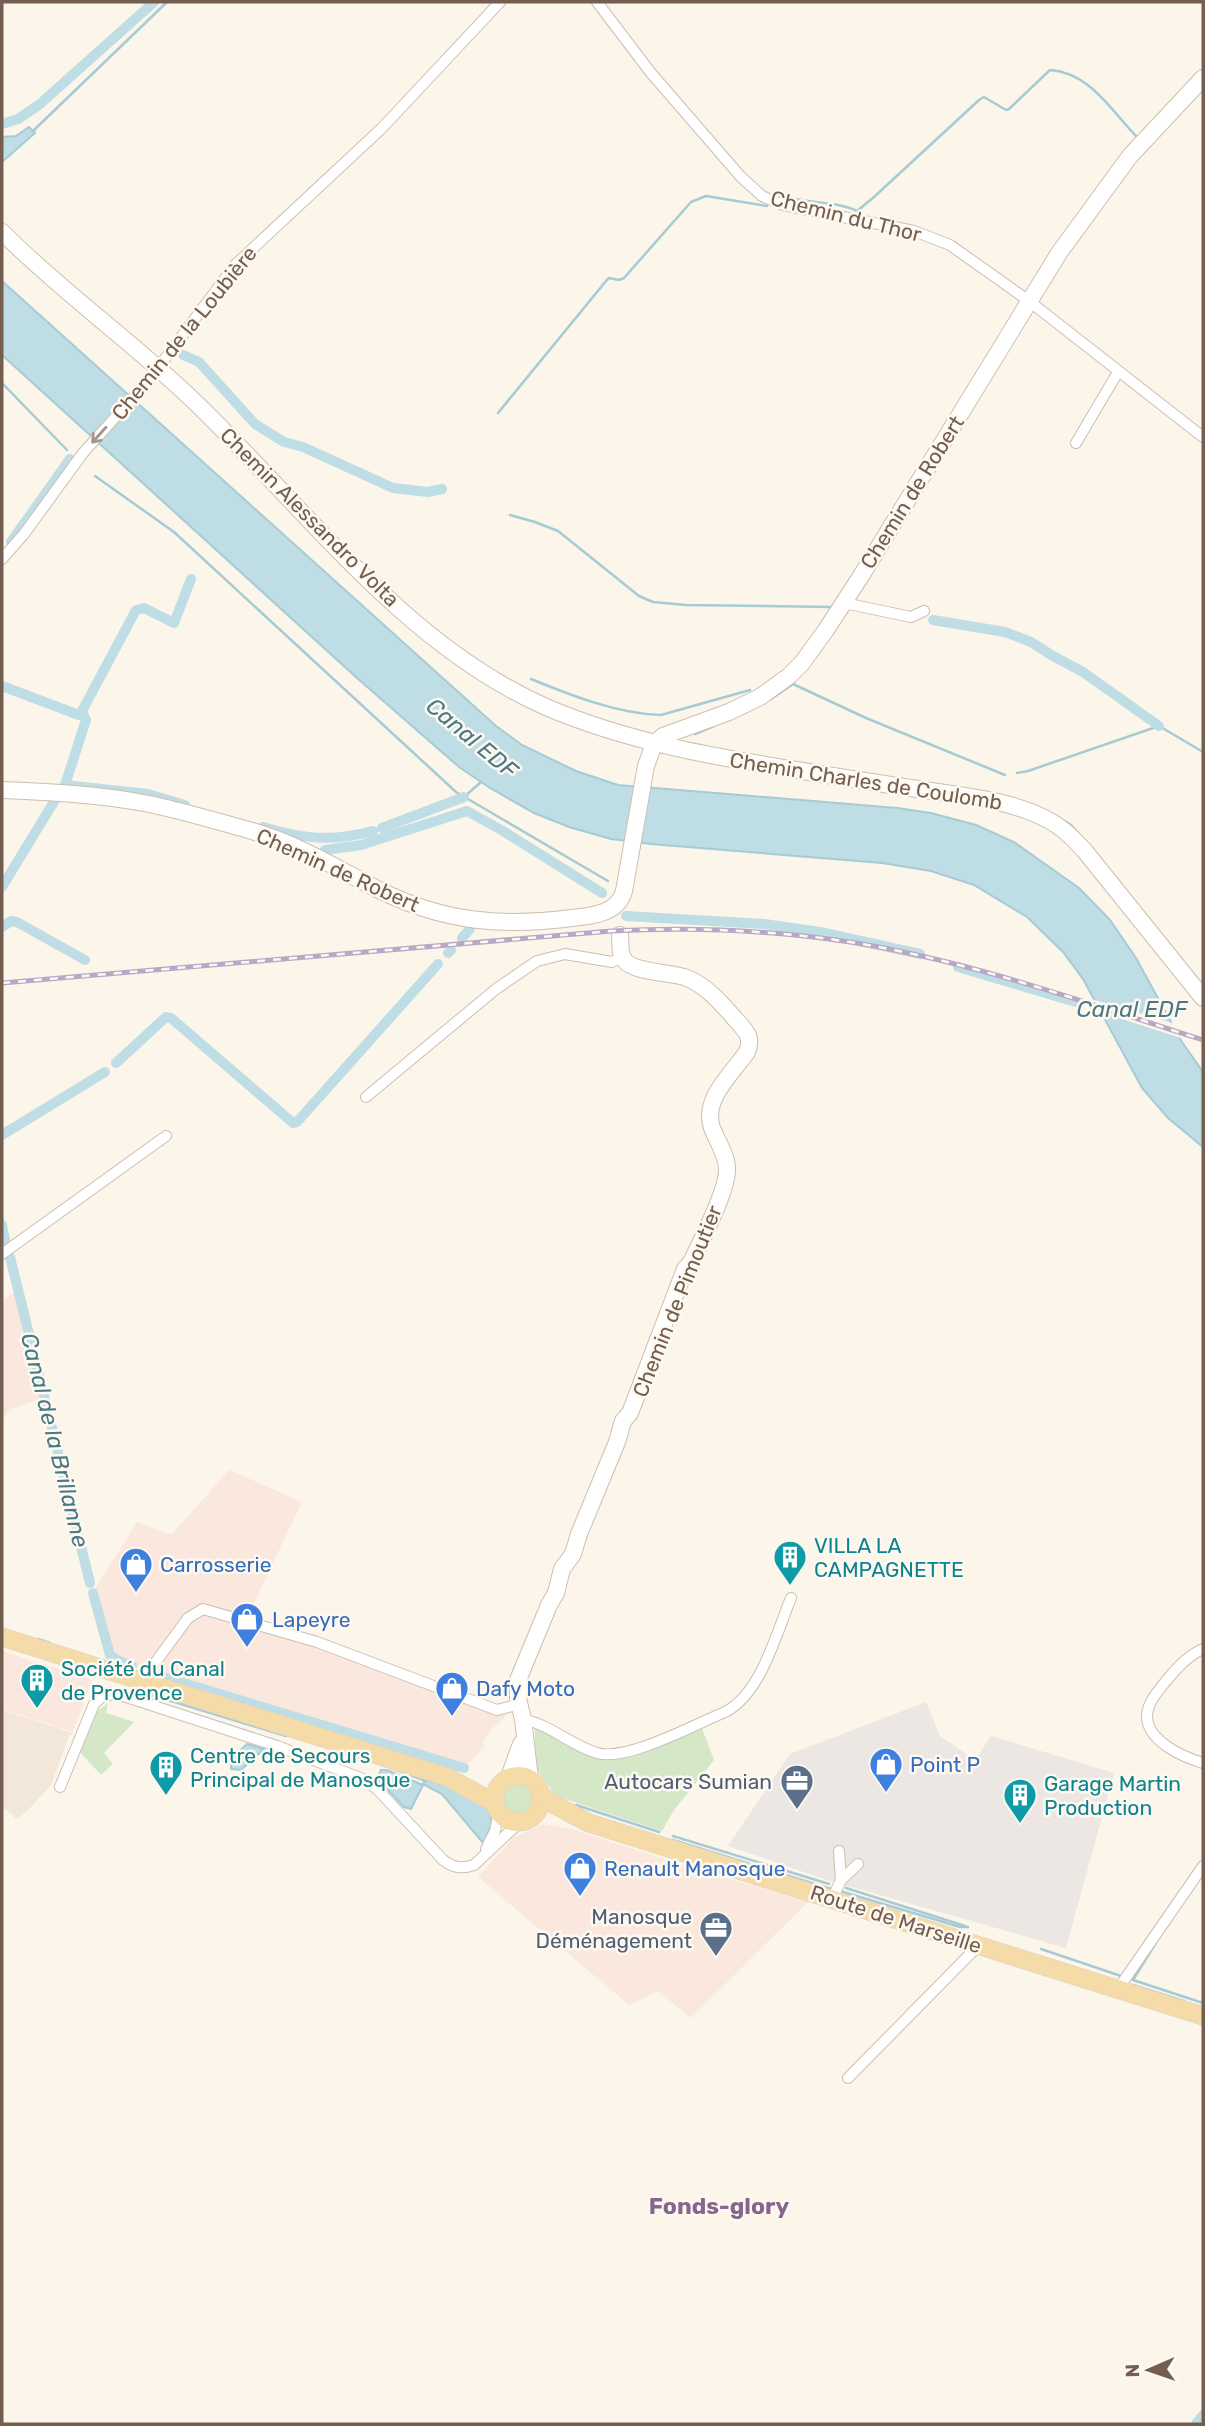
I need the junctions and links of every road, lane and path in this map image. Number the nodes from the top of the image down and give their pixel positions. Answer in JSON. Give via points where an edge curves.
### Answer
{"nodes":[{"id":1,"x":500,"y":2,"type":"edge"},
{"id":2,"x":597,"y":2,"type":"edge"},
{"id":3,"x":1203,"y":78,"type":"edge"},
{"id":4,"x":2,"y":232,"type":"edge"},
{"id":5,"x":1029,"y":301,"type":"junction"},
{"id":6,"x":1118,"y":372,"type":"junction"},
{"id":7,"x":153,"y":374,"type":"junction"},
{"id":8,"x":1203,"y":437,"type":"edge"},
{"id":9,"x":1076,"y":443,"type":"dead end"},
{"id":10,"x":2,"y":559,"type":"edge"},
{"id":11,"x":844,"y":603,"type":"junction"},
{"id":12,"x":924,"y":611,"type":"dead end"},
{"id":13,"x":684,"y":728,"type":"junction"},
{"id":14,"x":654,"y":744,"type":"junction"},
{"id":15,"x":694,"y":752,"type":"junction"},
{"id":16,"x":2,"y":790,"type":"edge"},
{"id":17,"x":613,"y":903,"type":"junction"},
{"id":18,"x":622,"y":957,"type":"junction"},
{"id":19,"x":1203,"y":998,"type":"edge"},
{"id":20,"x":366,"y":1097,"type":"dead end"},
{"id":21,"x":166,"y":1136,"type":"dead end"},
{"id":22,"x":2,"y":1254,"type":"edge"},
{"id":23,"x":791,"y":1598,"type":"dead end"},
{"id":24,"x":2,"y":1637,"type":"edge"},
{"id":25,"x":1203,"y":1649,"type":"edge"},
{"id":26,"x":141,"y":1682,"type":"junction"},
{"id":27,"x":522,"y":1719,"type":"junction"},
{"id":28,"x":1203,"y":1763,"type":"edge"},
{"id":29,"x":447,"y":1777,"type":"junction"},
{"id":30,"x":530,"y":1779,"type":"junction"},
{"id":31,"x":505,"y":1780,"type":"junction"},
{"id":32,"x":60,"y":1787,"type":"dead end"},
{"id":33,"x":541,"y":1795,"type":"junction"},
{"id":34,"x":497,"y":1808,"type":"junction"},
{"id":35,"x":526,"y":1820,"type":"junction"},
{"id":36,"x":589,"y":1823,"type":"junction"},
{"id":37,"x":839,"y":1851,"type":"dead end"},
{"id":38,"x":477,"y":1863,"type":"junction"},
{"id":39,"x":858,"y":1864,"type":"dead end"},
{"id":40,"x":1203,"y":1866,"type":"edge"},
{"id":41,"x":841,"y":1880,"type":"junction"},
{"id":42,"x":832,"y":1899,"type":"junction"},
{"id":43,"x":978,"y":1945,"type":"junction"},
{"id":44,"x":1118,"y":1989,"type":"junction"},
{"id":45,"x":1203,"y":2016,"type":"edge"},
{"id":46,"x":848,"y":2078,"type":"dead end"}],
"edges":[{"from":1,"to":7,"type":"street","name":"Chemin de la Loubière","via":[[383,128],[246,253]]},
{"from":2,"to":5,"type":"street","name":"Chemin du Thor","via":[[651,73],[762,196],[783,205],[929,235]]},
{"from":3,"to":5,"type":"street","name":"Chemin de Robert","via":[[1130,156]]},
{"from":4,"to":7,"type":"street","name":"Chemin Alessandro Volta"},
{"from":5,"to":6,"type":"street","name":"Chemin du Thor"},
{"from":5,"to":11,"type":"street","name":"Chemin de Robert"},
{"from":6,"to":8,"type":"street","name":"Chemin du Thor"},
{"from":6,"to":9,"type":"street"},
{"from":7,"to":10,"type":"street","name":"Chemin de la Loubière","one_way":true,"via":[[83,453]]},
{"from":7,"to":14,"type":"street","name":"Chemin Alessandro Volta","via":[[197,403],[343,555],[482,674],[547,707]]},
{"from":11,"to":12,"type":"street","via":[[911,617]]},
{"from":11,"to":13,"type":"street","name":"Chemin de Robert","via":[[802,663],[775,688]]},
{"from":13,"to":14,"type":"street","name":"Chemin de Robert"},
{"from":13,"to":15,"type":"street","via":[[682,740]]},
{"from":14,"to":15,"type":"street","name":"Chemin Alessandro Volta"},
{"from":14,"to":17,"type":"street","via":[[623,897]]},
{"from":15,"to":19,"type":"street","name":"Chemin Charles de Coulomb","via":[[990,800],[1049,820],[1084,850]]},
{"from":16,"to":17,"type":"street","name":"Chemin de Robert","via":[[75,793],[147,803],[256,832],[295,846],[403,901],[456,918],[545,921],[602,913]]},
{"from":17,"to":18,"type":"street"},
{"from":18,"to":20,"type":"street","via":[[612,962],[565,954],[537,961],[486,997]]},
{"from":18,"to":27,"type":"street","name":"Chemin de Pimoutier","via":[[634,967],[696,983],[749,1034],[750,1045],[709,1110],[727,1168],[724,1187],[685,1269],[573,1555],[564,1565],[526,1658],[517,1686]]},
{"from":21,"to":22,"type":"street"},
{"from":23,"to":27,"type":"street","via":[[746,1697],[638,1749],[595,1753],[543,1724]]},
{"from":24,"to":26,"type":"main road"},
{"from":25,"to":28,"type":"street","via":[[1185,1660],[1160,1689],[1147,1717],[1162,1742]]},
{"from":26,"to":27,"type":"street","via":[[188,1618],[203,1609],[317,1642]]},
{"from":26,"to":29,"type":"main road"},
{"from":27,"to":30,"type":"street","name":"Chemin de Pimoutier"},
{"from":27,"to":31,"type":"street","name":"Chemin de Pimoutier"},
{"from":29,"to":31,"type":"main road"},
{"from":29,"to":34,"type":"main road"},
{"from":30,"to":31,"type":"main road"},
{"from":30,"to":33,"type":"main road"},
{"from":31,"to":34,"type":"main road","via":[[496,1791]]},
{"from":32,"to":38,"type":"street","via":[[94,1704],[110,1694],[125,1695],[363,1779],[446,1863],[460,1868]]},
{"from":33,"to":35,"type":"main road","via":[[540,1809]]},
{"from":33,"to":36,"type":"main road","name":"Route de Marseille"},
{"from":34,"to":35,"type":"main road","via":[[510,1821]]},
{"from":34,"to":38,"type":"street","via":[[492,1838]]},
{"from":35,"to":36,"type":"main road","name":"Route de Marseille","via":[[550,1816]]},
{"from":35,"to":38,"type":"street"},
{"from":36,"to":42,"type":"main road","name":"Route de Marseille"},
{"from":37,"to":41,"type":"street"},
{"from":39,"to":41,"type":"street"},
{"from":40,"to":44,"type":"street"},
{"from":41,"to":42,"type":"street"},
{"from":42,"to":43,"type":"main road","name":"Route de Marseille"},
{"from":43,"to":44,"type":"main road","name":"Route de Marseille"},
{"from":43,"to":46,"type":"street"},
{"from":44,"to":45,"type":"main road","name":"Route de Marseille"}]}
